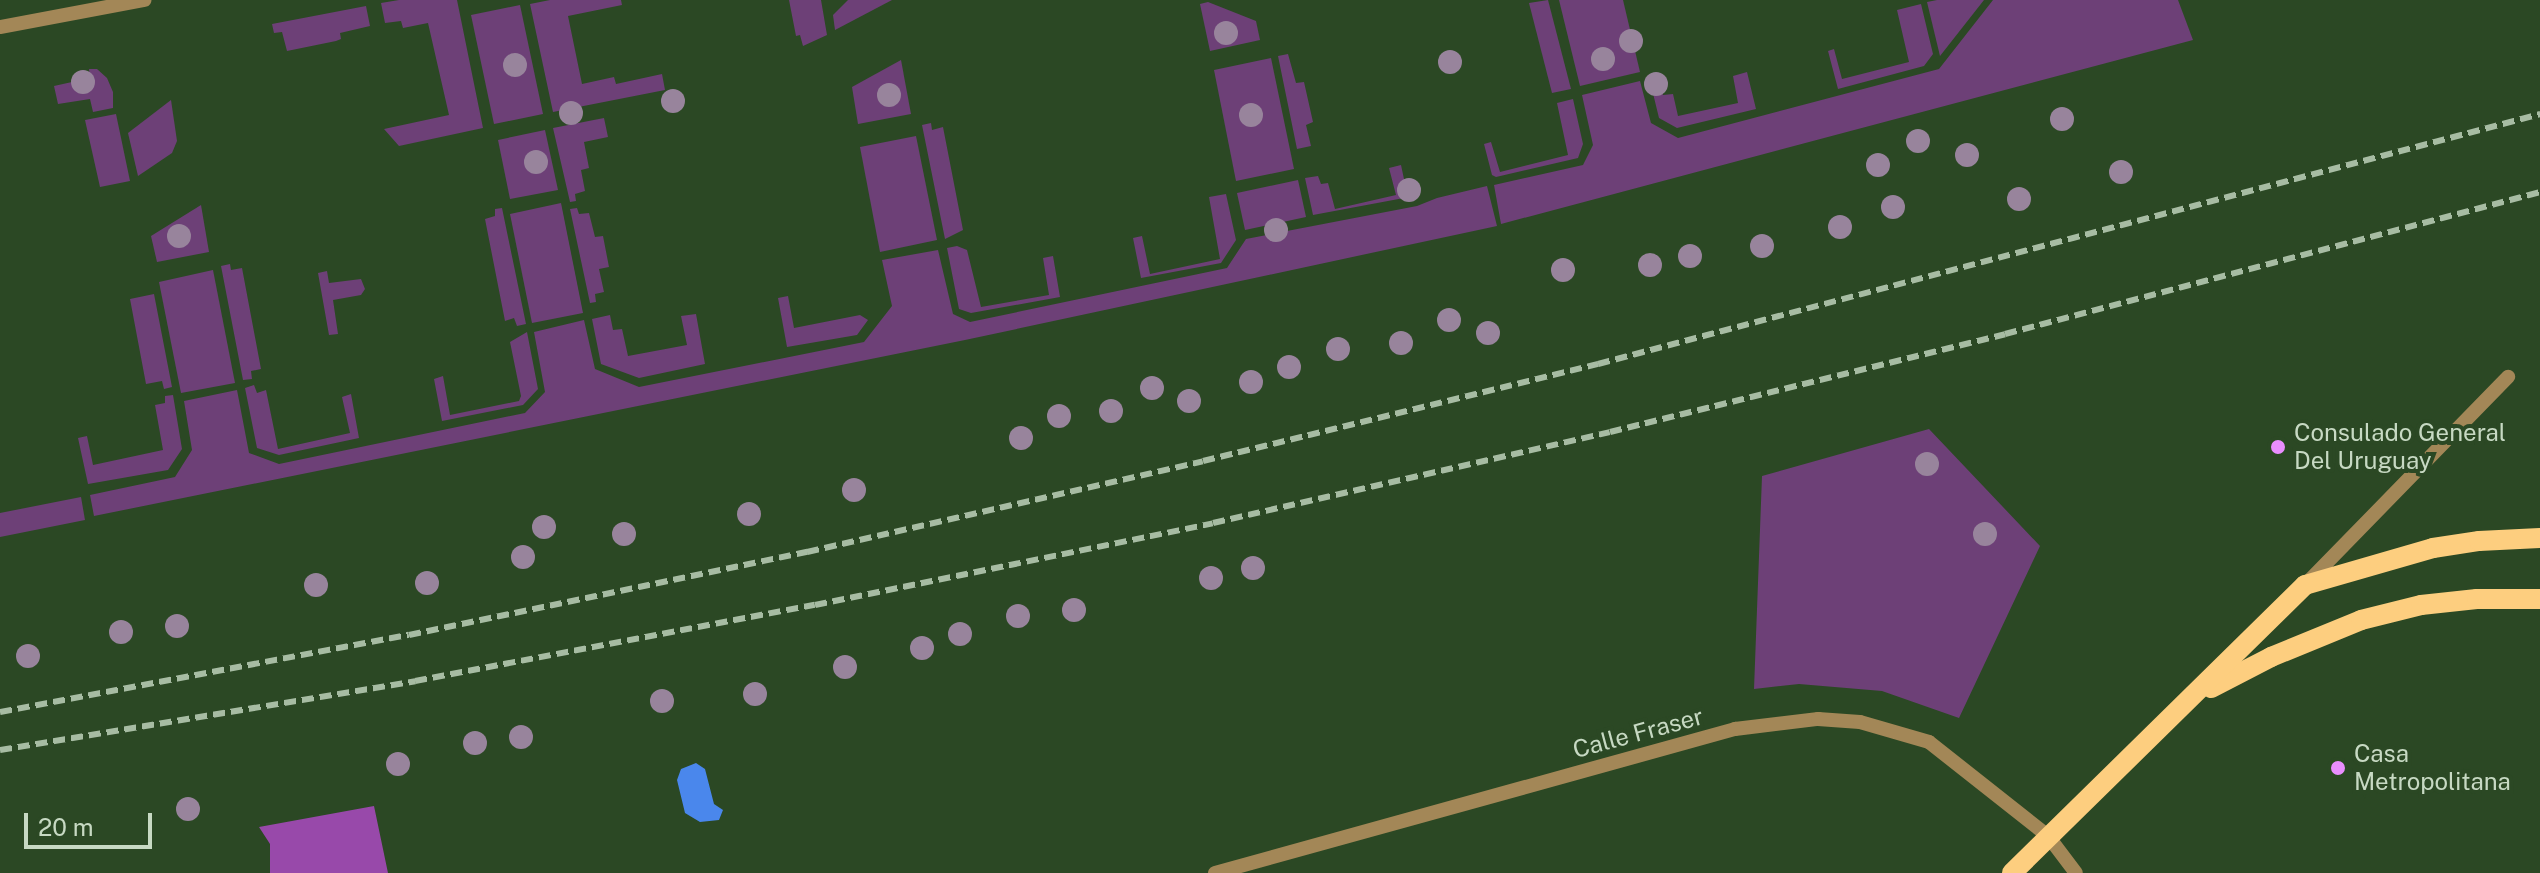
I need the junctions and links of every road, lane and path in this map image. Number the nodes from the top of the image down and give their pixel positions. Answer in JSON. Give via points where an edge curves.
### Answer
{"nodes":[{"id":1,"x":144,"y":0,"type":"edge"},
{"id":2,"x":0,"y":27,"type":"edge"},
{"id":3,"x":2508,"y":377,"type":"dead end"},
{"id":4,"x":2540,"y":538,"type":"edge"},
{"id":5,"x":2305,"y":585,"type":"junction"},
{"id":6,"x":2540,"y":599,"type":"edge"},
{"id":7,"x":2193,"y":697,"type":"junction"},
{"id":8,"x":2048,"y":836,"type":"junction"},
{"id":9,"x":1215,"y":873,"type":"edge"},
{"id":10,"x":2012,"y":873,"type":"edge"},
{"id":11,"x":2076,"y":873,"type":"edge"}],
"edges":[{"from":1,"to":2,"type":"street"},
{"from":3,"to":5,"type":"street"},
{"from":4,"to":5,"type":"main road","via":[[2433,548]]},
{"from":5,"to":7,"type":"main road"},
{"from":6,"to":7,"type":"main road","via":[[2421,605],[2361,620]]},
{"from":7,"to":8,"type":"main road"},
{"from":8,"to":9,"type":"street","name":"Calle Fraser","via":[[1929,742],[1860,722],[1818,719],[1735,729]]},
{"from":8,"to":10,"type":"main road"},
{"from":8,"to":11,"type":"street","name":"Calle Fraser"}]}
